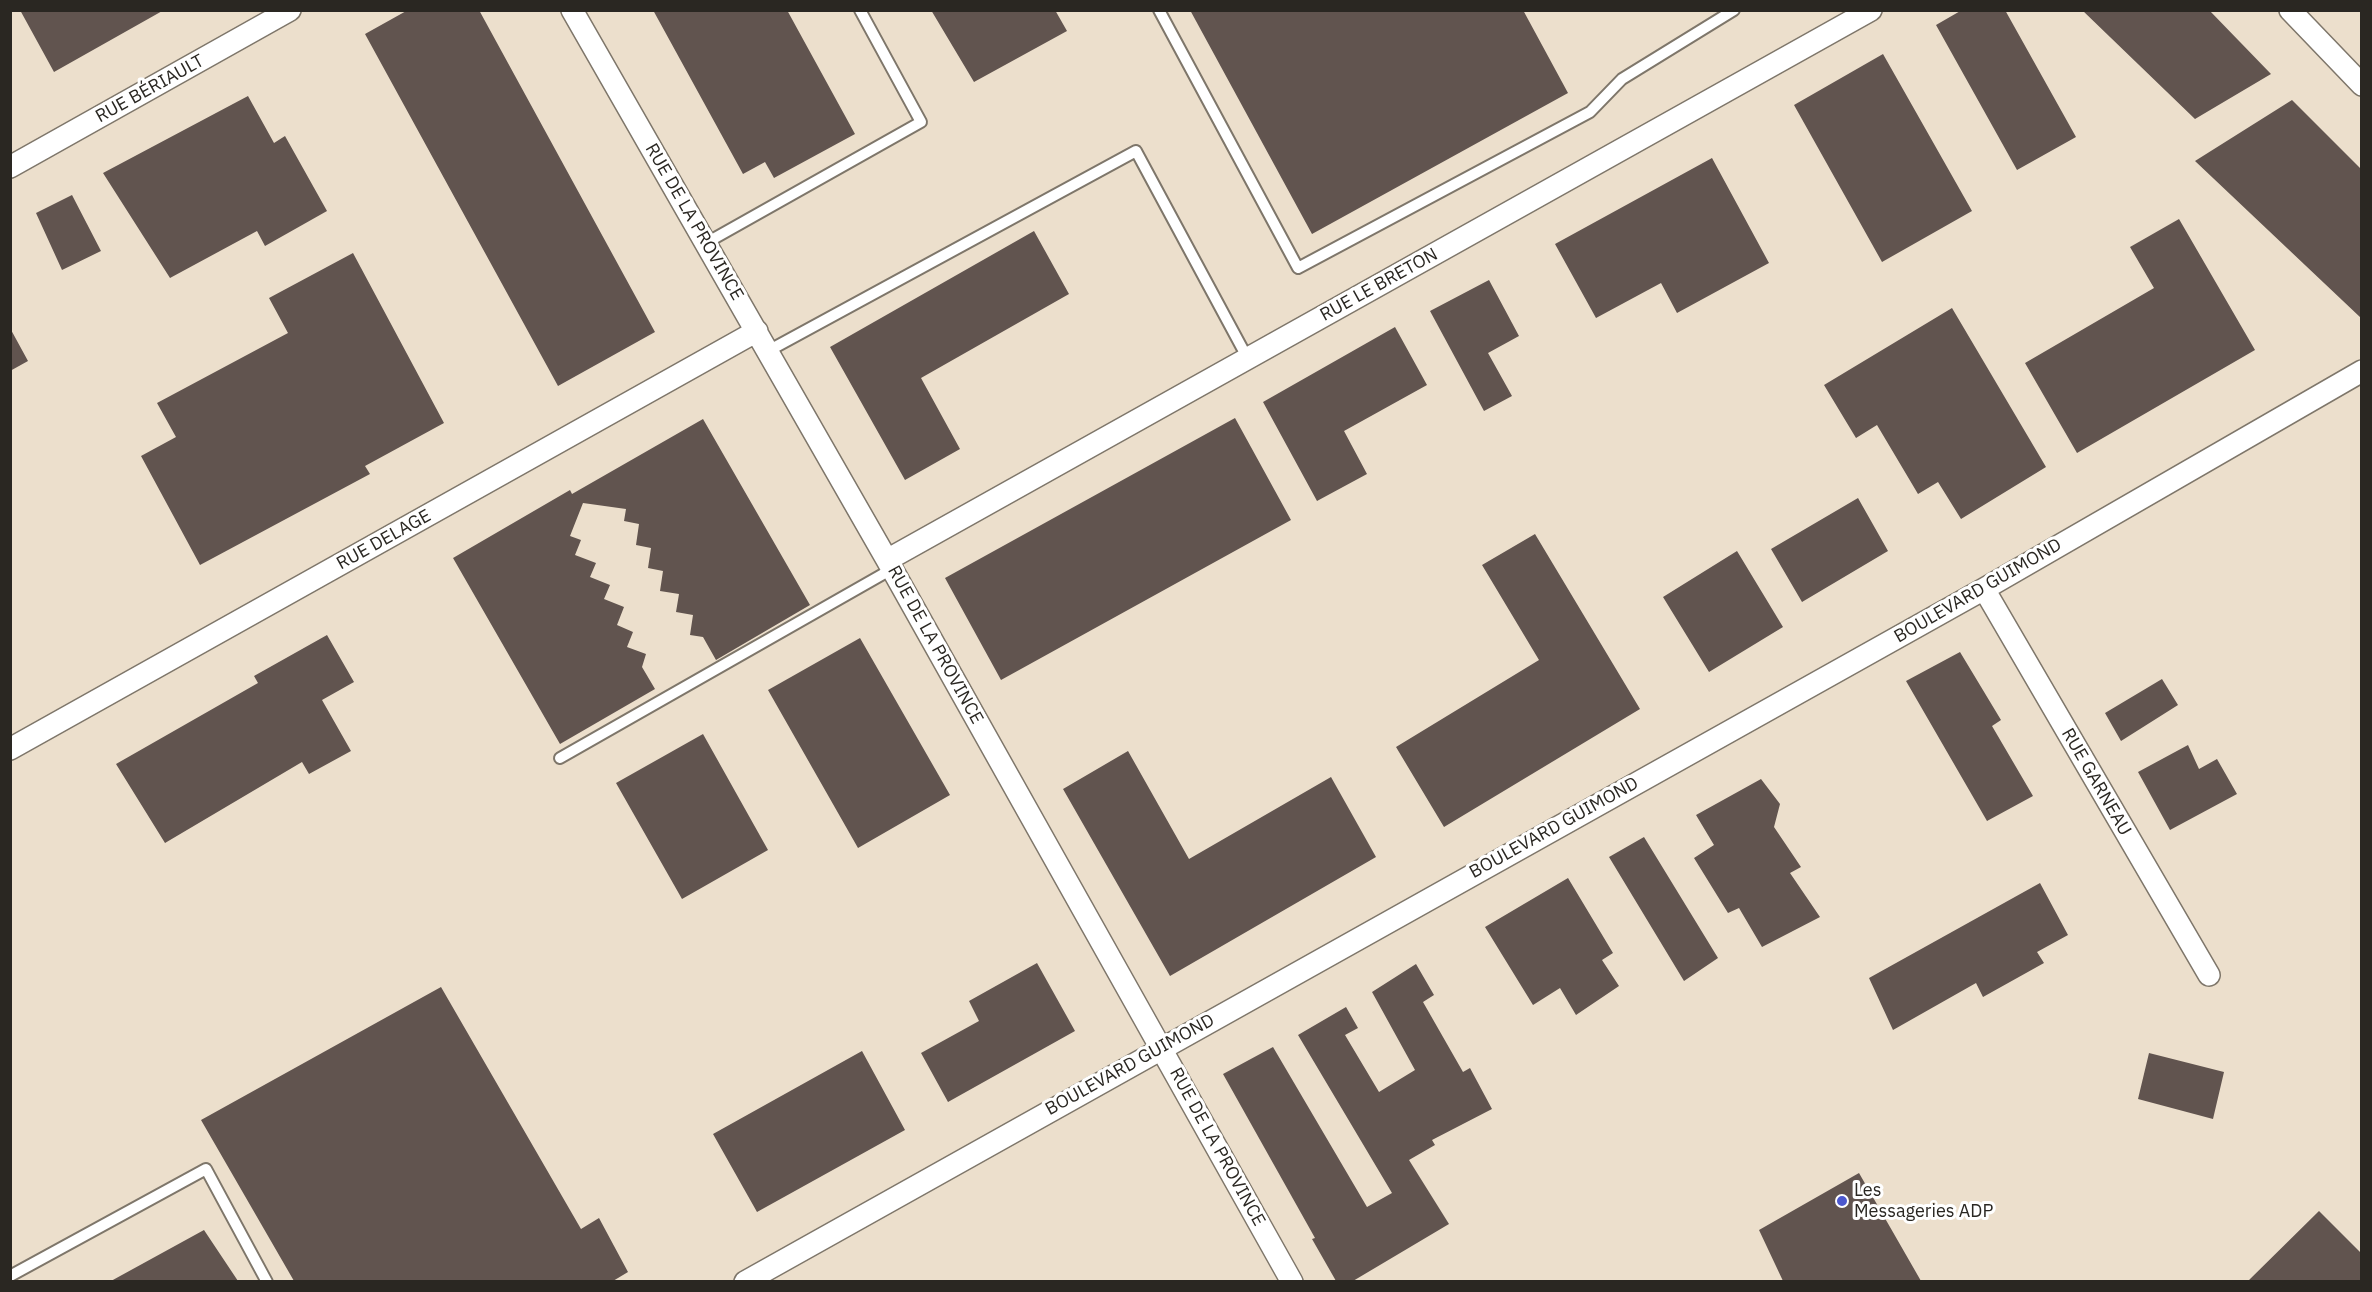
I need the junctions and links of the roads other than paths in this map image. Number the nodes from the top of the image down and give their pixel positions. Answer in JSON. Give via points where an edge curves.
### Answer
{"nodes":[{"id":1,"x":290,"y":10,"type":"edge"},
{"id":2,"x":572,"y":10,"type":"edge"},
{"id":3,"x":860,"y":10,"type":"edge"},
{"id":4,"x":1160,"y":10,"type":"edge"},
{"id":5,"x":1734,"y":10,"type":"edge"},
{"id":6,"x":1871,"y":10,"type":"edge"},
{"id":7,"x":2290,"y":10,"type":"edge"},
{"id":8,"x":2361,"y":85,"type":"edge"},
{"id":9,"x":10,"y":166,"type":"edge"},
{"id":10,"x":706,"y":243,"type":"junction"},
{"id":11,"x":757,"y":331,"type":"junction"},
{"id":12,"x":768,"y":351,"type":"junction"},
{"id":13,"x":1248,"y":359,"type":"junction"},
{"id":14,"x":2361,"y":371,"type":"edge"},
{"id":15,"x":890,"y":565,"type":"junction"},
{"id":16,"x":1984,"y":589,"type":"junction"},
{"id":17,"x":10,"y":749,"type":"edge"},
{"id":18,"x":560,"y":758,"type":"dead end"},
{"id":19,"x":2209,"y":975,"type":"dead end"},
{"id":20,"x":1162,"y":1047,"type":"junction"},
{"id":21,"x":10,"y":1276,"type":"edge"},
{"id":22,"x":267,"y":1281,"type":"edge"},
{"id":23,"x":745,"y":1281,"type":"edge"},
{"id":24,"x":1292,"y":1281,"type":"edge"}],
"edges":[{"from":1,"to":9,"type":"street","name":"RUE BÉRIAULT"},
{"from":2,"to":10,"type":"street","name":"RUE DE LA PROVINCE"},
{"from":3,"to":10,"type":"lane","via":[[921,122]]},
{"from":4,"to":5,"type":"lane","via":[[1298,268],[1590,112],[1622,79]]},
{"from":6,"to":13,"type":"street","name":"RUE LE BRETON"},
{"from":7,"to":8,"type":"street"},
{"from":10,"to":11,"type":"street","name":"RUE DE LA PROVINCE"},
{"from":11,"to":12,"type":"street","name":"RUE DE LA PROVINCE"},
{"from":11,"to":17,"type":"street","name":"RUE DELAGE"},
{"from":12,"to":13,"type":"lane","via":[[1136,151]]},
{"from":12,"to":15,"type":"street","name":"RUE DE LA PROVINCE"},
{"from":13,"to":15,"type":"street","name":"RUE LE BRETON"},
{"from":14,"to":16,"type":"street","name":"BOULEVARD GUIMOND"},
{"from":15,"to":18,"type":"lane"},
{"from":15,"to":20,"type":"street","name":"RUE DE LA PROVINCE"},
{"from":16,"to":19,"type":"street","name":"RUE GARNEAU"},
{"from":16,"to":20,"type":"street","name":"BOULEVARD GUIMOND"},
{"from":20,"to":23,"type":"street","name":"BOULEVARD GUIMOND"},
{"from":20,"to":24,"type":"street","name":"RUE DE LA PROVINCE"},
{"from":21,"to":22,"type":"lane","via":[[206,1169]]}]}
